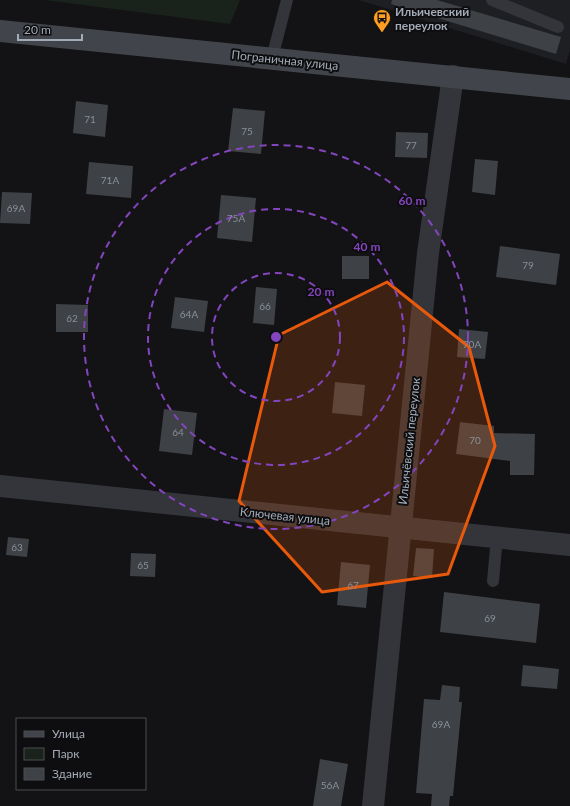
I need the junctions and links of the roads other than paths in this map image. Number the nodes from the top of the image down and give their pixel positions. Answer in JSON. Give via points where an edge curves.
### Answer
{"nodes":[{"id":1,"x":287,"y":0,"type":"edge"},
{"id":2,"x":492,"y":0,"type":"edge"},
{"id":3,"x":558,"y":27,"type":"dead end"},
{"id":4,"x":0,"y":31,"type":"edge"},
{"id":5,"x":272,"y":58,"type":"junction"},
{"id":6,"x":453,"y":76,"type":"junction"},
{"id":7,"x":570,"y":89,"type":"edge"},
{"id":8,"x":0,"y":486,"type":"edge"},
{"id":9,"x":400,"y":528,"type":"junction"},
{"id":10,"x":498,"y":537,"type":"junction"},
{"id":11,"x":570,"y":545,"type":"edge"},
{"id":12,"x":494,"y":581,"type":"dead end"},
{"id":13,"x":372,"y":806,"type":"edge"}],
"edges":[{"from":1,"to":5,"type":"lane"},
{"from":2,"to":3,"type":"lane"},
{"from":4,"to":5,"type":"main road","name":"Пограничная улица"},
{"from":5,"to":6,"type":"main road","name":"Пограничная улица"},
{"from":6,"to":7,"type":"main road","name":"Пограничная улица"},
{"from":6,"to":9,"type":"street","name":"Ильичёвский переулок","via":[[428,253]]},
{"from":8,"to":9,"type":"street","name":"Ключевая улица"},
{"from":9,"to":10,"type":"street","name":"Ключевая улица"},
{"from":9,"to":13,"type":"street","name":"Ильичёвский переулок"},
{"from":10,"to":11,"type":"street","name":"Ключевая улица"},
{"from":10,"to":12,"type":"lane"}]}
